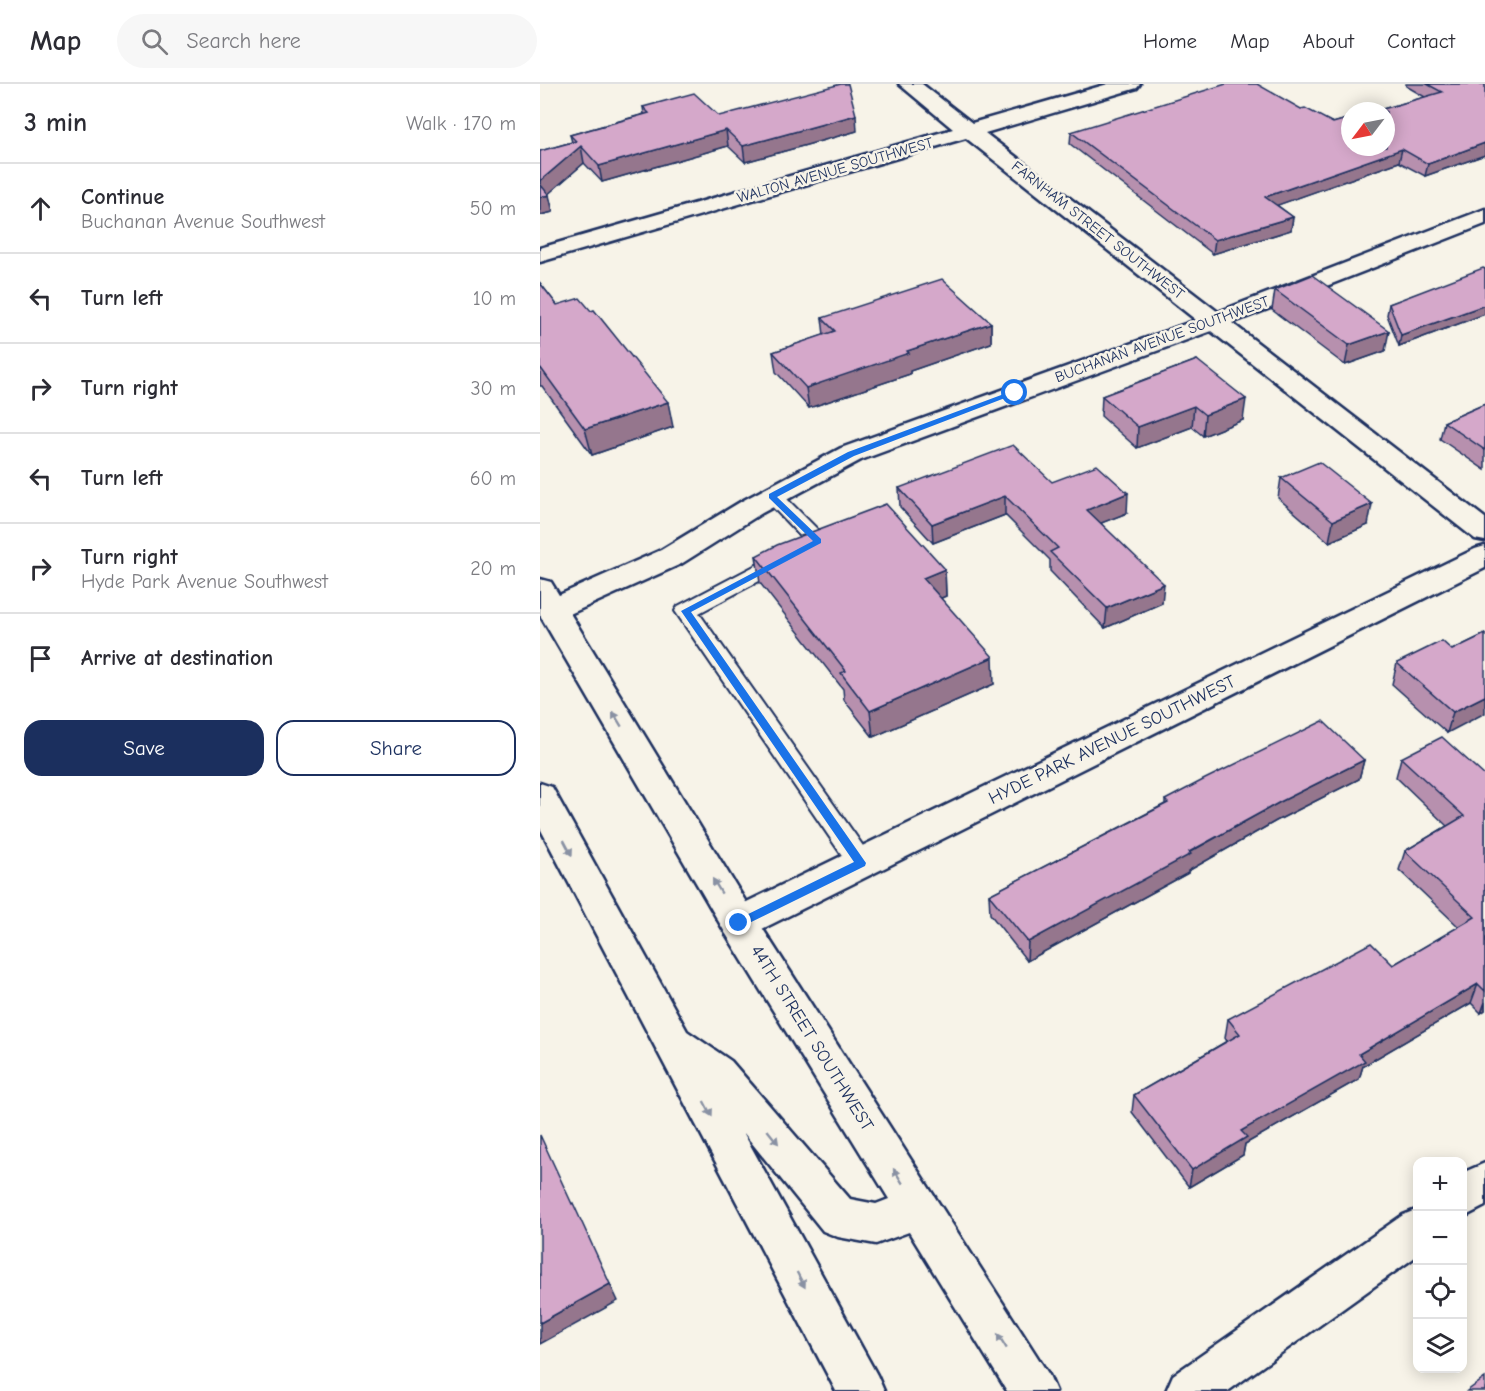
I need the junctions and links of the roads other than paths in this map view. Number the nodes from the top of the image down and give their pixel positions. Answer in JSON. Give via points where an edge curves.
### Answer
{"nodes":[{"id":1,"x":909,"y":84,"type":"edge"},
{"id":2,"x":1130,"y":84,"type":"edge"},
{"id":3,"x":971,"y":131,"type":"junction"},
{"id":4,"x":1485,"y":216,"type":"edge"},
{"id":5,"x":540,"y":255,"type":"edge"},
{"id":6,"x":1216,"y":321,"type":"junction"},
{"id":7,"x":772,"y":496,"type":"junction"},
{"id":8,"x":1485,"y":532,"type":"edge"},
{"id":9,"x":1485,"y":556,"type":"edge"},
{"id":10,"x":546,"y":600,"type":"edge"},
{"id":11,"x":540,"y":796,"type":"edge"},
{"id":12,"x":861,"y":863,"type":"junction"},
{"id":13,"x":739,"y":923,"type":"junction"},
{"id":14,"x":671,"y":1039,"type":"junction"},
{"id":15,"x":1485,"y":1182,"type":"edge"},
{"id":16,"x":1467,"y":1195,"type":"edge"},
{"id":17,"x":918,"y":1208,"type":"junction"},
{"id":18,"x":1413,"y":1233,"type":"edge"},
{"id":19,"x":861,"y":1391,"type":"edge"},
{"id":20,"x":1033,"y":1391,"type":"edge"},
{"id":21,"x":1189,"y":1391,"type":"edge"}],
"edges":[{"from":1,"to":3,"type":"street","name":"FARNHAM STREET SOUTHWEST"},
{"from":2,"to":3,"type":"street","name":"WALTON AVENUE SOUTHWEST"},
{"from":3,"to":5,"type":"street","name":"WALTON AVENUE SOUTHWEST"},
{"from":3,"to":6,"type":"street","name":"FARNHAM STREET SOUTHWEST"},
{"from":4,"to":6,"type":"street","name":"BUCHANAN AVENUE SOUTHWEST"},
{"from":6,"to":7,"type":"street","name":"BUCHANAN AVENUE SOUTHWEST","via":[[851,454]]},
{"from":6,"to":8,"type":"street","name":"FARNHAM STREET SOUTHWEST"},
{"from":7,"to":10,"type":"street","name":"BUCHANAN AVENUE SOUTHWEST","via":[[671,557]]},
{"from":7,"to":12,"type":"lane","via":[[818,541],[686,611]]},
{"from":9,"to":12,"type":"street","name":"HYDE PARK AVENUE SOUTHWEST"},
{"from":13,"to":10,"type":"street","name":"44TH STREET SOUTHWEST","one_way":true},
{"from":11,"to":14,"type":"street","one_way":true},
{"from":12,"to":13,"type":"street","name":"HYDE PARK AVENUE SOUTHWEST"},
{"from":17,"to":13,"type":"street","name":"44TH STREET SOUTHWEST","one_way":true},
{"from":14,"to":17,"type":"street","one_way":true,"via":[[717,1073],[838,1217],[876,1224]]},
{"from":14,"to":19,"type":"street","one_way":true},
{"from":15,"to":16,"type":"street"},
{"from":20,"to":17,"type":"street","name":"44TH STREET SOUTHWEST","one_way":true},
{"from":18,"to":21,"type":"street"}]}
